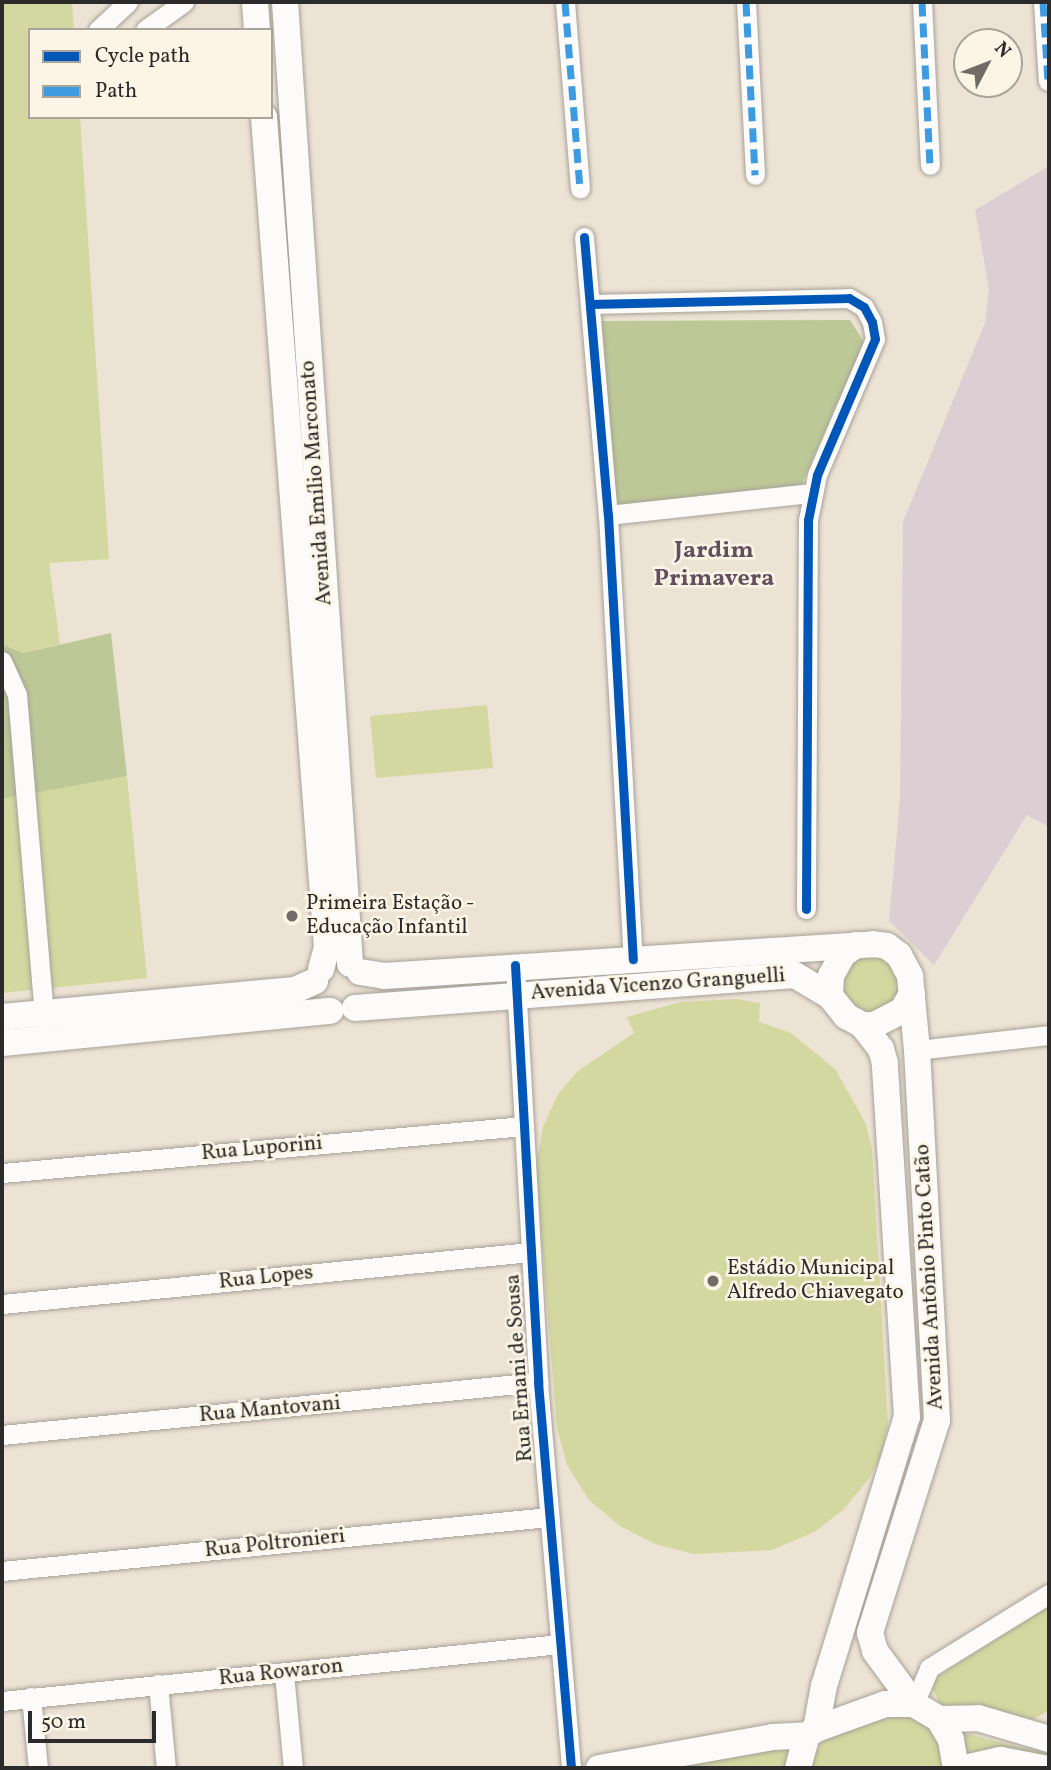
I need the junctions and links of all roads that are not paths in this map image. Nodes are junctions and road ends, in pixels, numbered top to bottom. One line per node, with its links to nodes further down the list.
1 (128, 2): 9 (street)
2 (184, 2): 10 (street)
3 (255, 2): 11 (main road)
4 (285, 2): 26 (main road, Avenida Emílio Marconato)
5 (565, 2): 16 (street)
6 (746, 2): 15 (street)
7 (922, 2): 14 (street)
8 (1043, 2): 12 (street)
9 (100, 28)
10 (148, 28)
11 (257, 28)
12 (1048, 81)
13 (264, 119): 27 (main road, Avenida Emílio Marconato)
14 (930, 165)
15 (755, 175)
16 (580, 188)
17 (584, 237): 18 (street)
18 (590, 304): 19 (street); 20 (street)
19 (812, 493): 20 (street); 22 (street)
20 (608, 515): 24 (street)
21 (2, 661): 32 (street)
22 (806, 909)
23 (856, 945): 24 (main road, Avenida Vicenzo Granguelli); 28 (main road); 30 (main road)
24 (633, 960): 25 (main road, Avenida Vicenzo Granguelli)
25 (515, 965): 26 (main road, Avenida Vicenzo Granguelli); 29 (street, Rua Ernani de Sousa)
26 (355, 968): 27 (main road, Avenida Vicenzo Granguelli); 31 (main road)
27 (318, 975): 31 (main road); 32 (main road, Avenida Vicenzo Granguelli)
28 (912, 994): 34 (main road); 37 (main road, Avenida Antônio Pinto Catão)
29 (516, 996): 30 (main road, Avenida Vicenzo Granguelli); 31 (main road, Avenida Vicenzo Granguelli); 38 (street, Rua Ernani de Sousa)
30 (830, 996): 34 (main road)
31 (343, 1010): 36 (main road, Avenida Vicenzo Granguelli)
32 (44, 1013): 33 (main road, Avenida Vicenzo Granguelli)
33 (2, 1017)
34 (862, 1025): 54 (main road, Avenida Antônio Pinto Catão)
35 (1049, 1035): 37 (street)
36 (2, 1043)
37 (917, 1050): 52 (main road, Avenida Antônio Pinto Catão)
38 (523, 1126): 39 (street, Rua Luporini); 40 (street, Rua Ernani de Sousa)
39 (2, 1174)
40 (530, 1252): 41 (street, Rua Lopes); 42 (street, Rua Ernani de Sousa)
41 (2, 1304)
42 (538, 1382): 43 (street, Rua Mantovani); 44 (street, Rua Ernani de Sousa)
43 (2, 1435)
44 (549, 1517): 45 (street, Rua Poltronieri); 47 (street, Rua Ernani de Sousa)
45 (2, 1571)
46 (1049, 1594): 52 (street)
47 (560, 1644): 48 (street, Rua Rowaron); 59 (street, Rua Ernani de Sousa)
48 (284, 1673): 49 (street, Rua Rowaron); 58 (street)
49 (158, 1684): 50 (street, Rua Rowaron); 57 (street)
50 (31, 1697): 51 (street, Rua Rowaron); 56 (street)
51 (2, 1700)
52 (914, 1704): 53 (main road); 54 (main road)
53 (939, 1719): 55 (main road); 62 (main road)
54 (812, 1732): 60 (main road); 61 (main road, Avenida Antônio Pinto Catão)
55 (1045, 1734)
56 (38, 1768)
57 (166, 1768)
58 (293, 1768)
59 (571, 1768)
60 (598, 1768)
61 (798, 1768)
62 (957, 1768)
63 (965, 1768): 64 (main road)
64 (1043, 1768)

